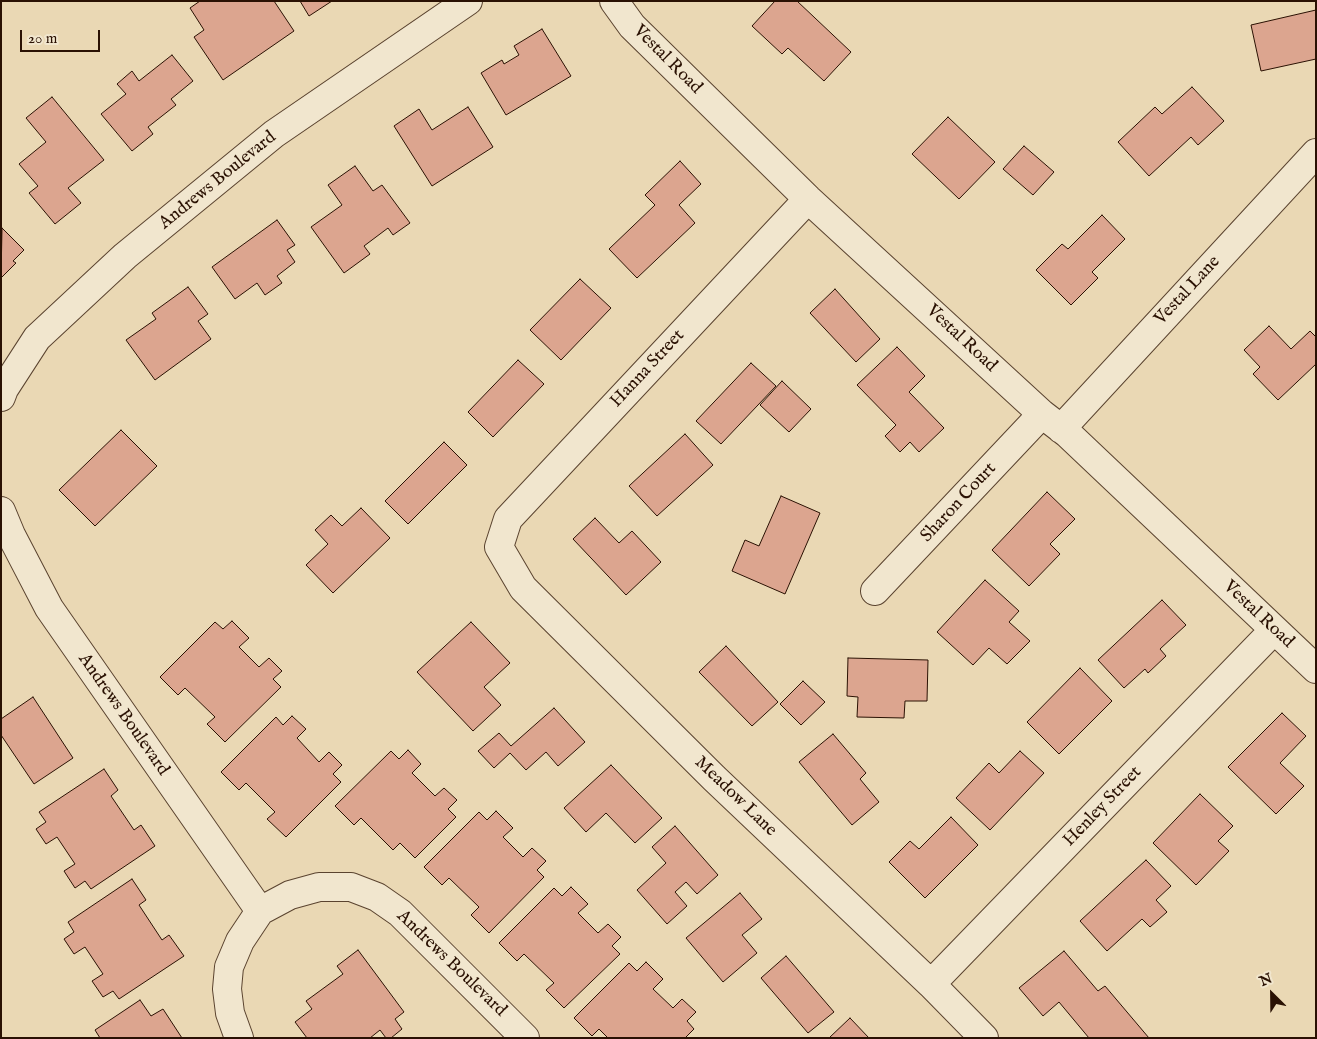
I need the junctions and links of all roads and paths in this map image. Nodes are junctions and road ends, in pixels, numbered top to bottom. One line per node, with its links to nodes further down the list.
1 (468, 1): 5 (street, Andrews Boulevard)
2 (614, 1): 4 (street, Vestal Road)
3 (1316, 153): 6 (street, Vestal Lane)
4 (808, 199): 6 (street, Vestal Road); 8 (street, Hanna Street)
5 (1, 397)
6 (1051, 422): 9 (street, Sharon Court); 10 (street, Vestal Road)
7 (1, 511): 12 (street, Andrews Boulevard)
8 (499, 546): 13 (street, Meadow Lane)
9 (875, 591)
10 (1274, 630): 11 (street, Vestal Road); 13 (street, Henley Street)
11 (1316, 669)
12 (260, 911): 14 (street, Andrews Boulevard); 15 (street, Andrews Boulevard)
13 (931, 984): 16 (street, Meadow Lane)
14 (239, 1038)
15 (525, 1038)
16 (984, 1038)

